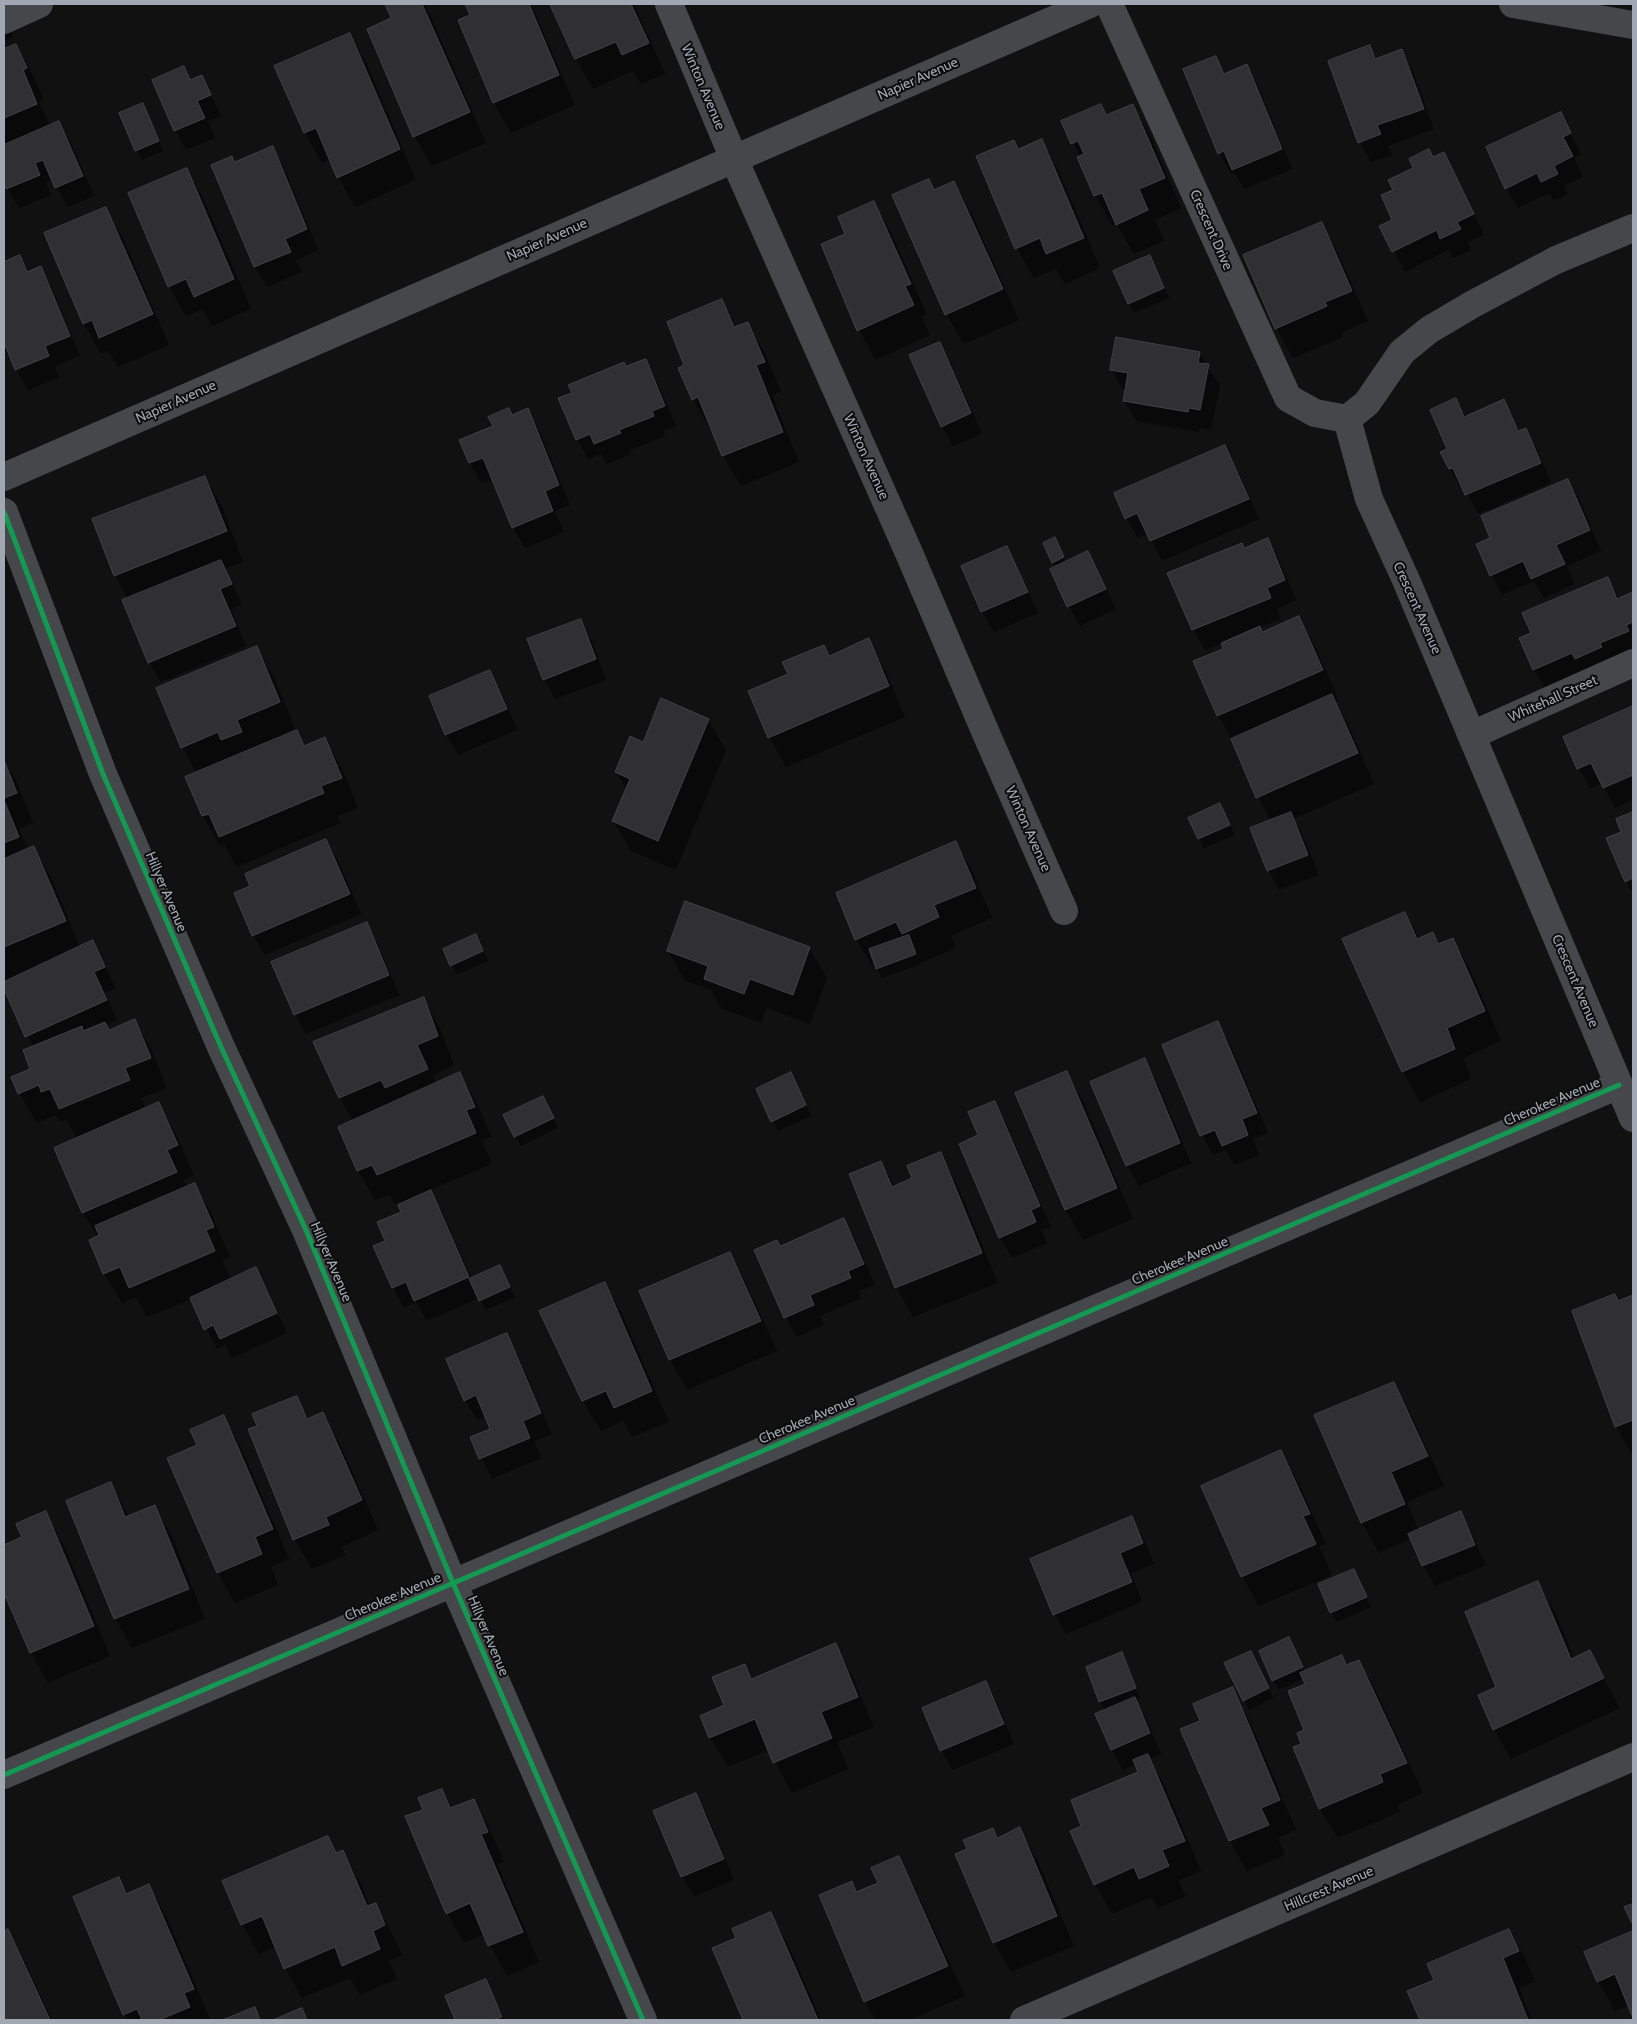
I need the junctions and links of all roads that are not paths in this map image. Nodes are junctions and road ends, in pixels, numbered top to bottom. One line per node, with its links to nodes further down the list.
1 (39, 4): 6 (street)
2 (668, 4): 8 (street, Winton Avenue)
3 (1090, 4): 8 (street, Napier Avenue)
4 (1109, 4): 10 (street, Crescent Drive)
5 (1518, 4): 7 (street)
6 (4, 20)
7 (1633, 25)
8 (734, 159): 11 (street, Napier Avenue); 15 (street, Winton Avenue)
9 (1633, 228): 10 (street)
10 (1347, 419): 14 (street, Crescent Avenue)
11 (4, 477)
12 (4, 512): 18 (street, Hillyer Avenue)
13 (1633, 663): 14 (street, Whitehall Street)
14 (1472, 735): 16 (street, Crescent Avenue)
15 (1064, 911)
16 (1619, 1085): 17 (street, Crescent Avenue); 18 (street, Cherokee Avenue)
17 (1633, 1118)
18 (454, 1583): 20 (street, Cherokee Avenue); 21 (street, Hillyer Avenue)
19 (1633, 1757): 22 (street, Hillcrest Avenue)
20 (4, 1775)
21 (643, 2020)
22 (1024, 2020)

